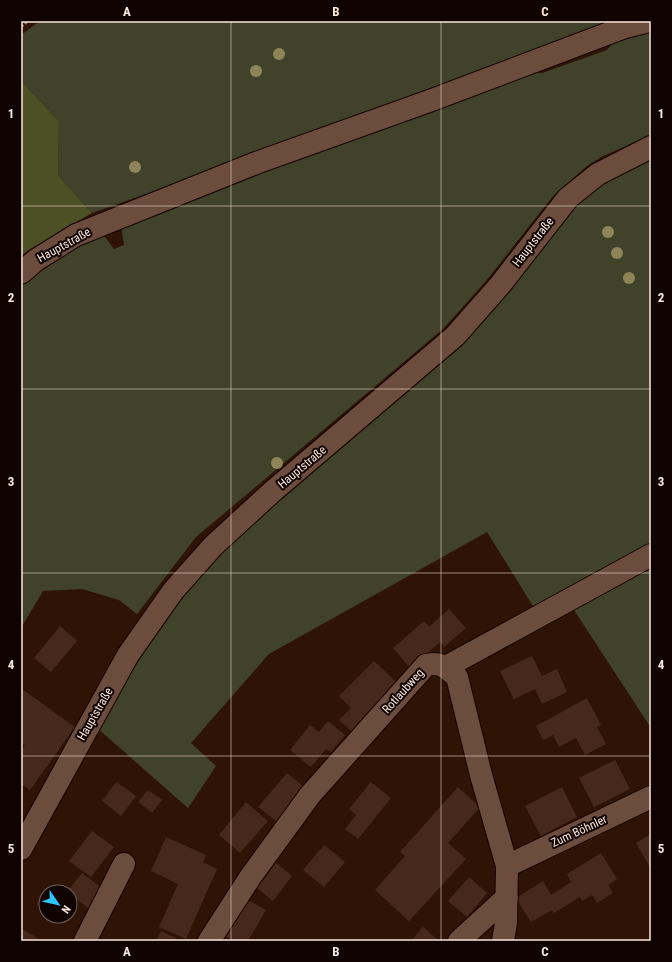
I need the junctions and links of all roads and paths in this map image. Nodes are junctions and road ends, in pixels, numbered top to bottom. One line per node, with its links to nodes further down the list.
1 (28, 21): 3 (path)
2 (649, 21): 5 (street, Hauptstraße)
3 (21, 27)
4 (651, 147): 9 (street, Hauptstraße)
5 (21, 274)
6 (651, 555): 7 (street)
7 (446, 667): 11 (street); 14 (street, Rotlaubweg)
8 (651, 797): 11 (street, Zum Böhnler)
9 (21, 849)
10 (124, 864): 13 (street)
11 (507, 866): 12 (street)
12 (507, 897): 15 (street); 16 (street)
13 (85, 941)
14 (209, 941)
15 (459, 941)
16 (504, 941)

